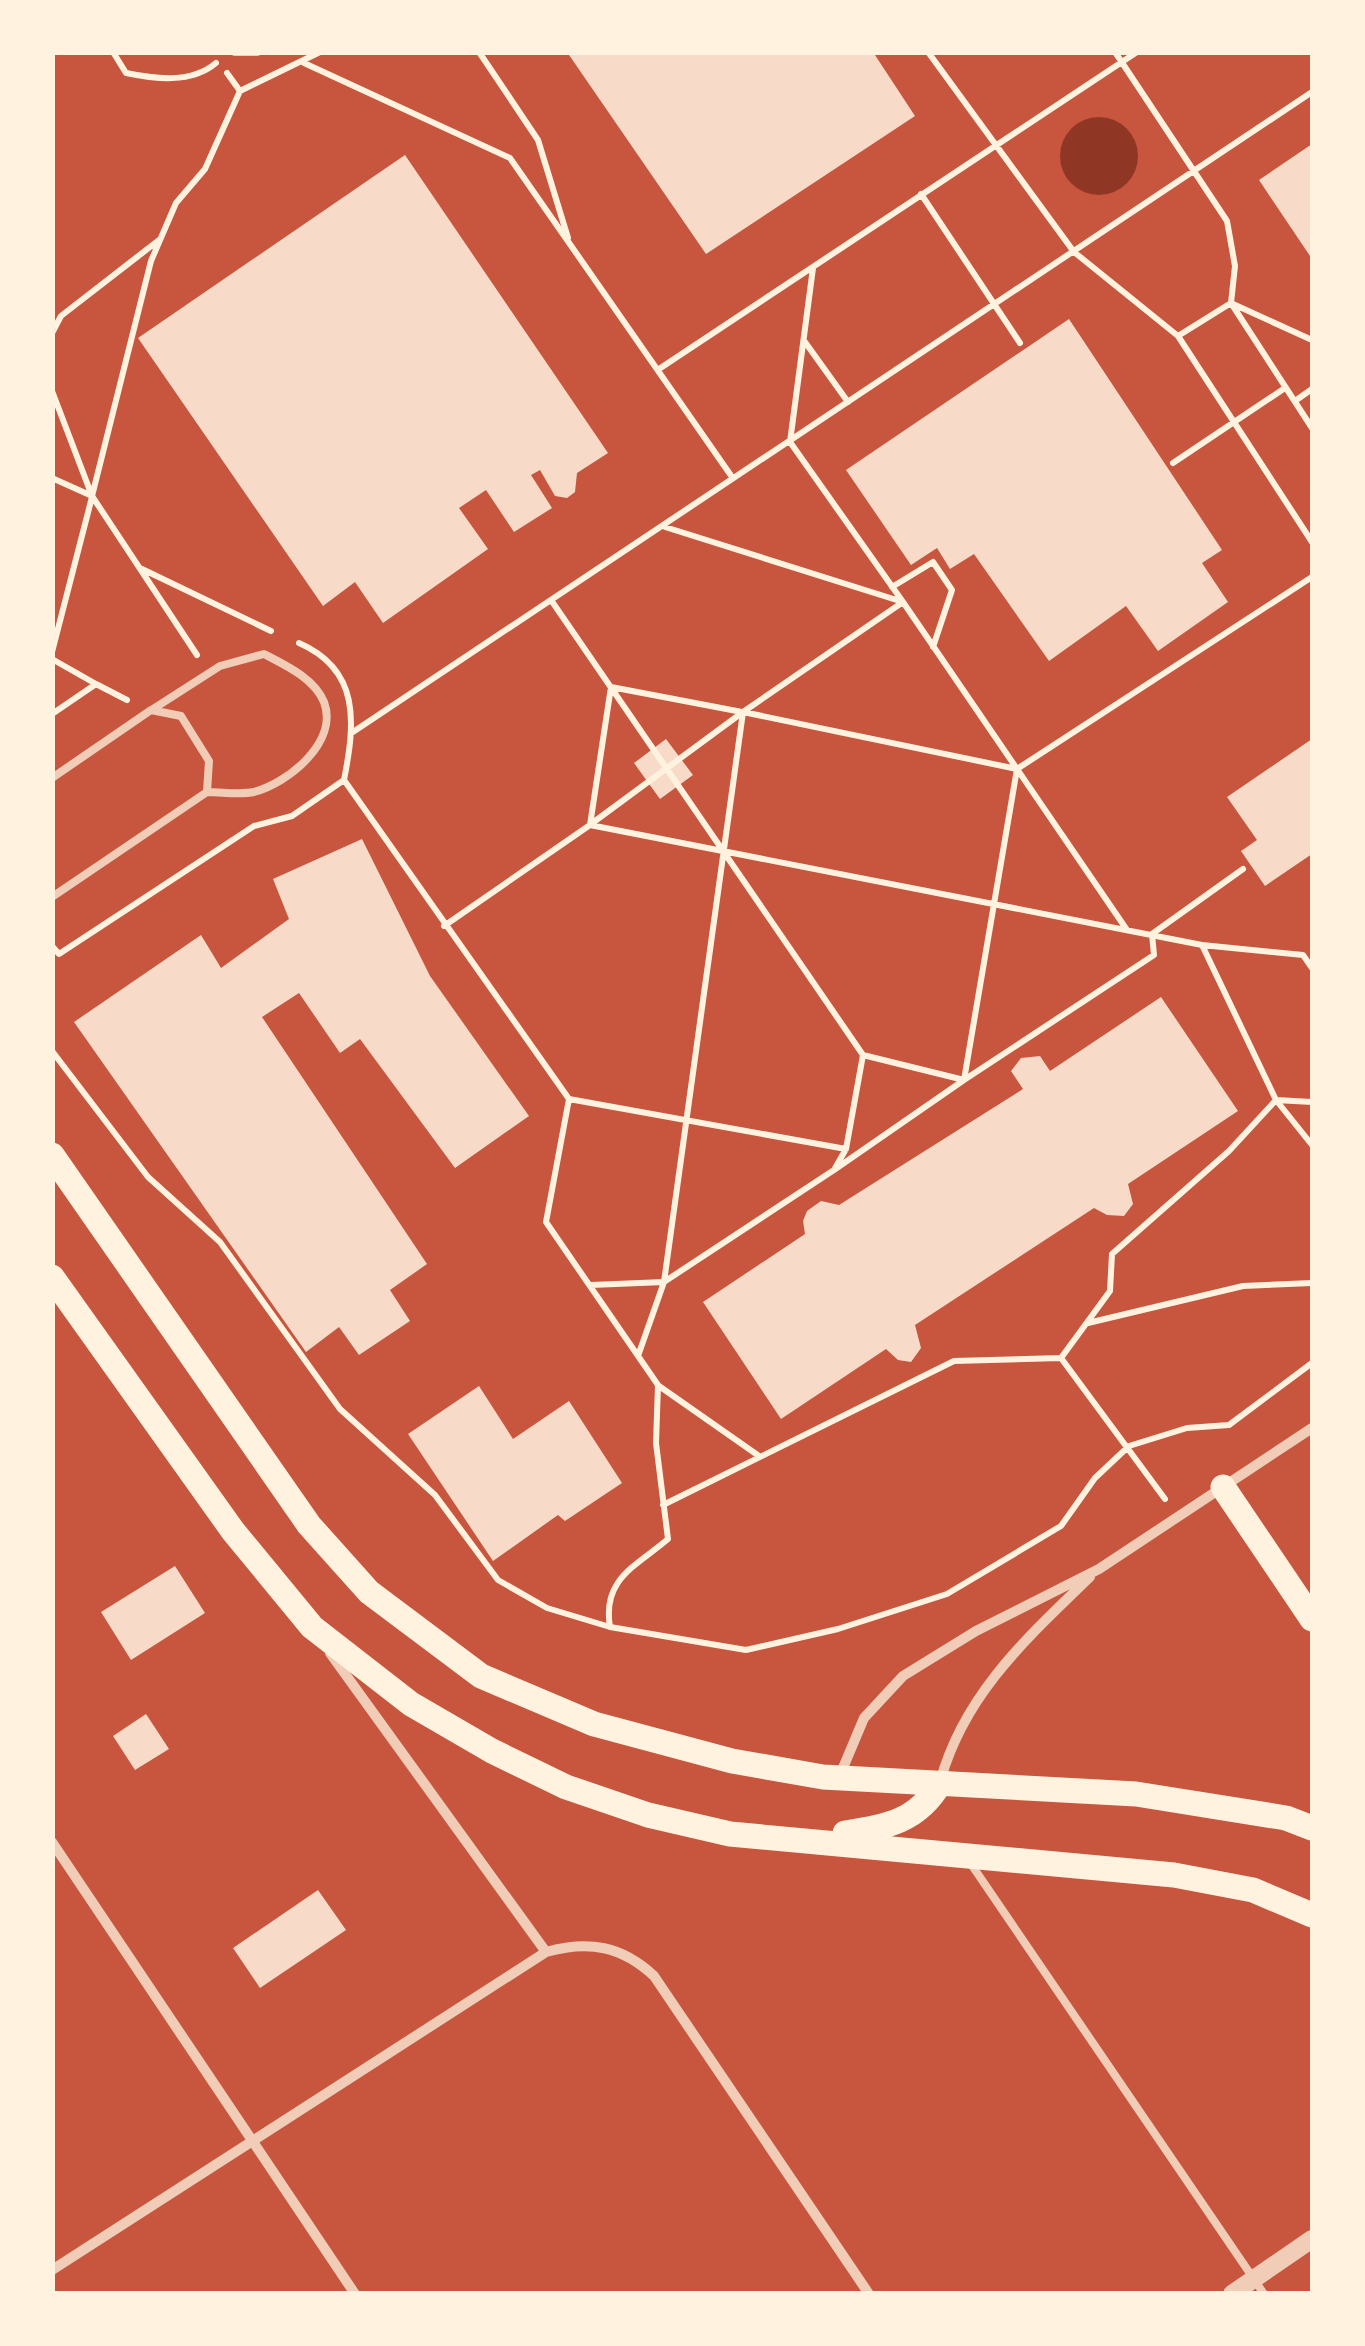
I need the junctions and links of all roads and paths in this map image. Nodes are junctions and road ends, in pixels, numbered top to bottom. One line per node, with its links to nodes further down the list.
1 (113, 52): 11 (path)
2 (235, 52): 3 (lane)
3 (257, 52)
4 (320, 52): 10 (path)
5 (479, 52): 17 (path)
6 (928, 52): 13 (path)
7 (1114, 52): 9 (path)
8 (1137, 52): 9 (path)
9 (1121, 62): 13 (path); 14 (path)
10 (304, 63): 11 (path); 17 (path)
11 (240, 91): 16 (path)
12 (1312, 92): 14 (path)
13 (996, 146): 15 (path); 18 (path)
14 (1191, 174): 18 (path); 20 (path)
15 (920, 194): 19 (path); 21 (path)
16 (160, 239): 22 (path); 39 (path)
17 (570, 244): 27 (path)
18 (1074, 252): 21 (path); 23 (path)
19 (813, 268): 25 (path); 27 (path)
20 (1232, 304): 23 (path); 24 (path); 28 (path)
21 (994, 305): 26 (path); 31 (path)
22 (52, 333)
23 (1178, 336): 33 (path)
24 (1312, 340)
25 (805, 342): 31 (path); 35 (path)
26 (1020, 343)
27 (659, 369): 37 (path)
28 (1285, 388): 32 (path); 33 (path)
29 (1312, 389): 32 (path)
30 (52, 391): 39 (path)
31 (848, 402): 35 (path)
32 (1294, 402): 34 (path)
33 (1235, 422): 36 (path); 41 (path)
34 (1312, 428)
35 (790, 442): 37 (path); 44 (path)
36 (1173, 464)
37 (732, 477): 40 (path)
38 (52, 478): 39 (path)
39 (92, 496): 42 (path); 52 (path)
40 (664, 526): 45 (path); 46 (path)
41 (1312, 542)
42 (141, 568): 49 (path); 50 (path)
43 (1312, 576): 60 (path)
44 (892, 587): 46 (path); 51 (path)
45 (552, 600): 54 (path); 62 (path)
46 (903, 602): 51 (path); 57 (path)
47 (262, 633): 48 (path)
48 (251, 634)
49 (286, 638)
50 (213, 646)
51 (934, 647): 60 (path)
52 (52, 656): 53 (path)
53 (96, 684): 55 (path); 58 (path)
54 (610, 687): 57 (path); 59 (path); 64 (path)
55 (144, 690)
56 (151, 710): 61 (lane); 63 (lane); 63 (lane)
57 (743, 712): 59 (path); 60 (path); 65 (path)
58 (52, 714)
59 (666, 769): 64 (path); 65 (path)
60 (1017, 769): 68 (path); 70 (path)
61 (52, 778)
62 (344, 780): 69 (path); 72 (path)
63 (207, 792): 67 (lane)
64 (590, 825): 65 (path); 69 (path)
65 (726, 853): 68 (path); 76 (path); 81 (path)
66 (1243, 869): 71 (path)
67 (52, 898)
68 (993, 903): 70 (path); 77 (path)
69 (444, 926): 78 (path)
70 (1128, 930): 71 (path)
71 (1152, 934): 73 (path); 77 (path)
72 (52, 946)
73 (1202, 946): 74 (path); 79 (path)
74 (1312, 968)
75 (52, 1051): 104 (path)
76 (864, 1055): 77 (path); 83 (path)
77 (964, 1080): 85 (path)
78 (570, 1099): 81 (path); 89 (path)
79 (1276, 1100): 80 (path); 82 (path); 90 (path)
80 (1312, 1102)
81 (686, 1120): 83 (path); 87 (path)
82 (1312, 1145)
83 (846, 1149): 85 (path)
84 (52, 1155): 105 (main road)
85 (834, 1170): 87 (path)
86 (52, 1277): 103 (main road)
87 (664, 1282): 89 (path); 91 (path)
88 (1312, 1283): 90 (path)
89 (589, 1285): 91 (path)
90 (1086, 1324): 92 (path)
91 (638, 1356): 94 (path)
92 (1062, 1358): 96 (path); 97 (path)
93 (1312, 1362): 96 (path)
94 (658, 1385): 97 (path); 99 (path)
95 (1312, 1428): 98 (street)
96 (1129, 1446): 100 (path); 104 (path)
97 (760, 1456): 99 (path)
98 (1222, 1487): 100 (street); 102 (main road)
99 (663, 1505): 104 (path)
100 (1177, 1517): 101 (street)
101 (1100, 1569): 105 (street); 106 (street)
102 (1312, 1619)
103 (312, 1626): 108 (main road); 112 (street)
104 (610, 1627)
105 (838, 1778): 106 (main road)
106 (940, 1782): 107 (main road); 108 (main road)
107 (1312, 1828)
108 (811, 1838): 110 (main road)
109 (54, 1849): 113 (street)
110 (967, 1858): 111 (main road); 116 (lane)
111 (1312, 1915)
112 (546, 1952): 113 (street); 118 (street)
113 (252, 2140): 115 (street); 117 (street)
114 (1312, 2239): 116 (street)
115 (52, 2270)
116 (1260, 2286): 119 (street)
117 (355, 2294)
118 (869, 2294)
119 (1232, 2294)

